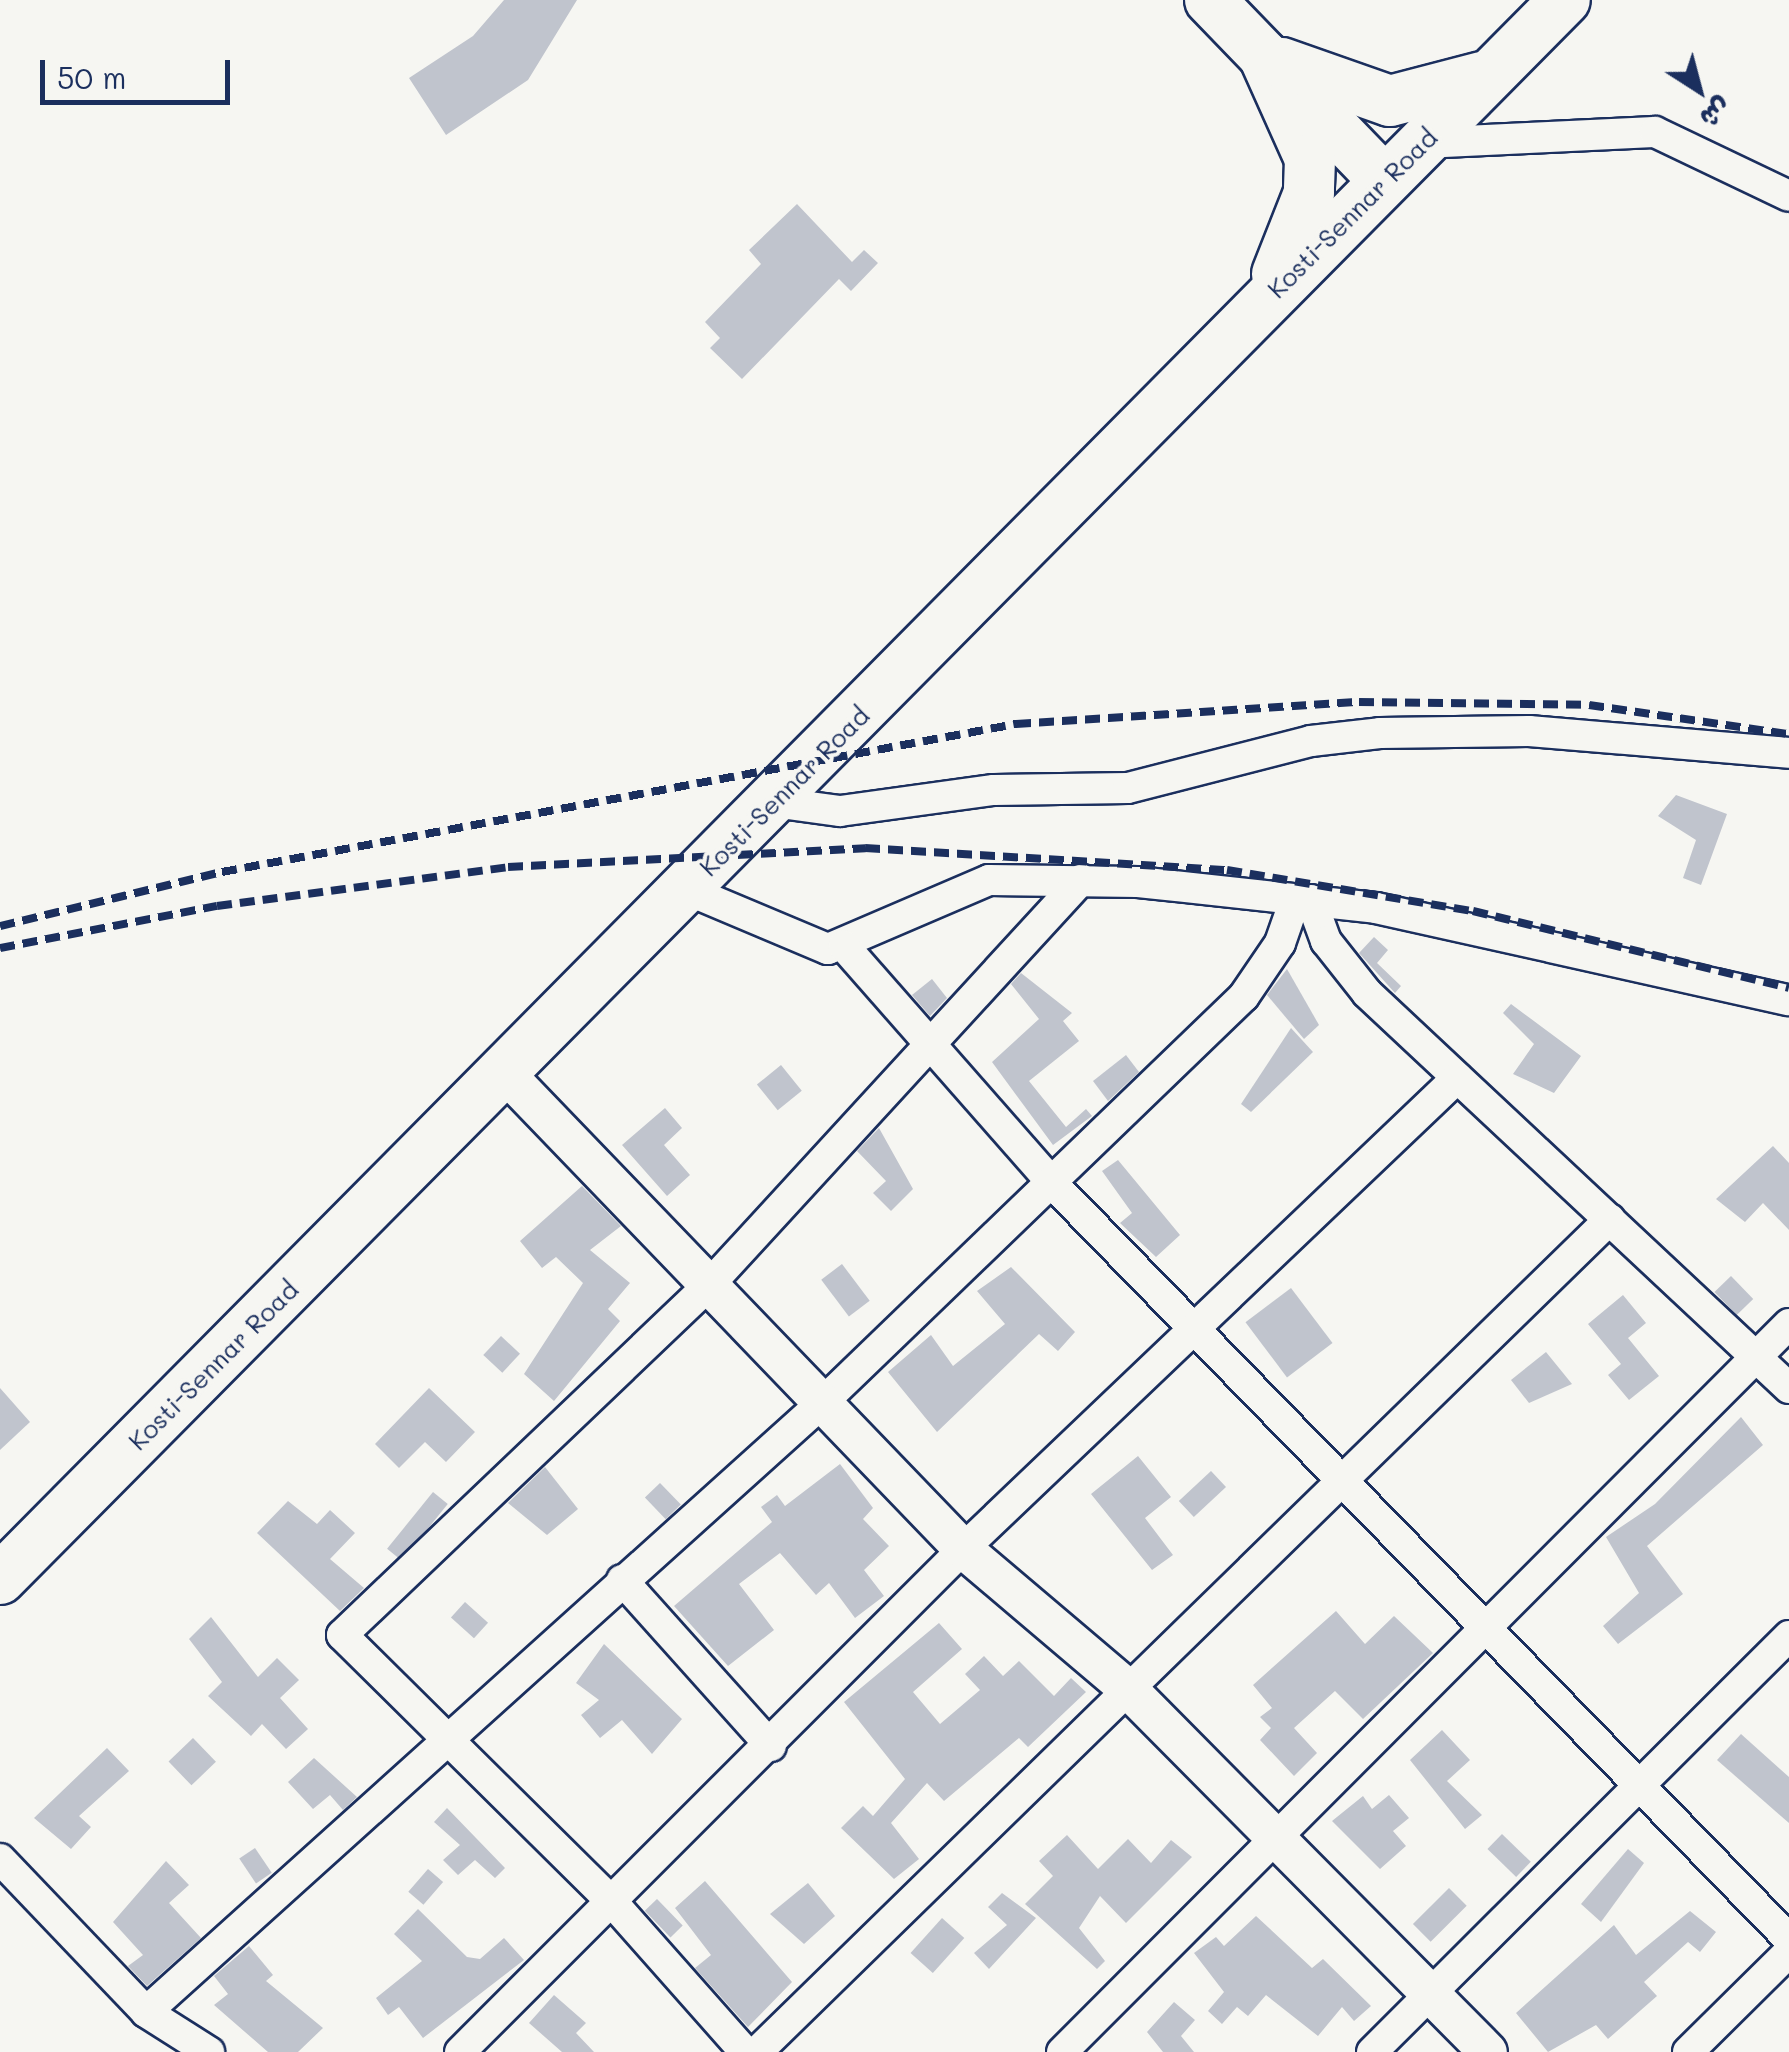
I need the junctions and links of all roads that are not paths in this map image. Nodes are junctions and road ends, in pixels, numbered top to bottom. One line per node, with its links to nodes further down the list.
1 (1210, 0): 3 (highway)
2 (1565, 0): 4 (highway, Kosti-Sennar Road)
3 (1264, 56): 4 (highway); 6 (highway); 8 (highway)
4 (1492, 74): 5 (highway, Kosti-Sennar Road)
5 (1420, 143): 6 (highway, Kosti-Sennar Road); 7 (street)
6 (1382, 178): 8 (highway, Kosti-Sennar Road)
7 (1789, 196)
8 (1266, 300): 10 (highway, Kosti-Sennar Road)
9 (1789, 753): 10 (street)
10 (773, 802): 12 (highway, Kosti-Sennar Road)
11 (1081, 880): 13 (street); 14 (street); 16 (street)
12 (685, 889): 14 (street); 17 (highway, Kosti-Sennar Road)
13 (1303, 900): 15 (street); 18 (street); 19 (street)
14 (844, 946): 16 (street)
15 (1789, 1000)
16 (932, 1043): 19 (street); 21 (street)
17 (504, 1072): 21 (street); 29 (highway, Kosti-Sennar Road)
18 (1457, 1078): 20 (street); 23 (street)
19 (1051, 1182): 23 (street); 26 (street)
20 (1610, 1219): 24 (street); 27 (street)
21 (710, 1284): 26 (street); 34 (street)
22 (1789, 1324): 24 (street)
23 (1196, 1330): 27 (street); 28 (street)
24 (1756, 1357): 25 (street); 31 (street)
25 (1789, 1388)
26 (822, 1403): 28 (street); 30 (street)
27 (1344, 1482): 31 (street); 33 (street)
28 (963, 1549): 33 (street); 35 (street)
29 (0, 1579)
30 (622, 1580): 34 (street); 35 (street)
31 (1488, 1631): 36 (street); 37 (street)
32 (1789, 1636): 36 (street)
33 (1128, 1689): 37 (street); 47 (street)
34 (449, 1735): 39 (street); 43 (street)
35 (771, 1746): 39 (street)
36 (1636, 1788): 40 (street); 42 (street)
37 (1279, 1838): 42 (street); 48 (street)
38 (0, 1859): 43 (street)
39 (613, 1903): 45 (street); 46 (street)
40 (1789, 1939)
41 (1789, 1952): 51 (street)
42 (1431, 1994): 49 (street); 50 (street)
43 (146, 2012): 44 (street)
44 (209, 2052)
45 (460, 2052)
46 (745, 2052)
47 (758, 2052)
48 (1062, 2052)
49 (1372, 2052)
50 (1488, 2052)
51 (1688, 2052)

